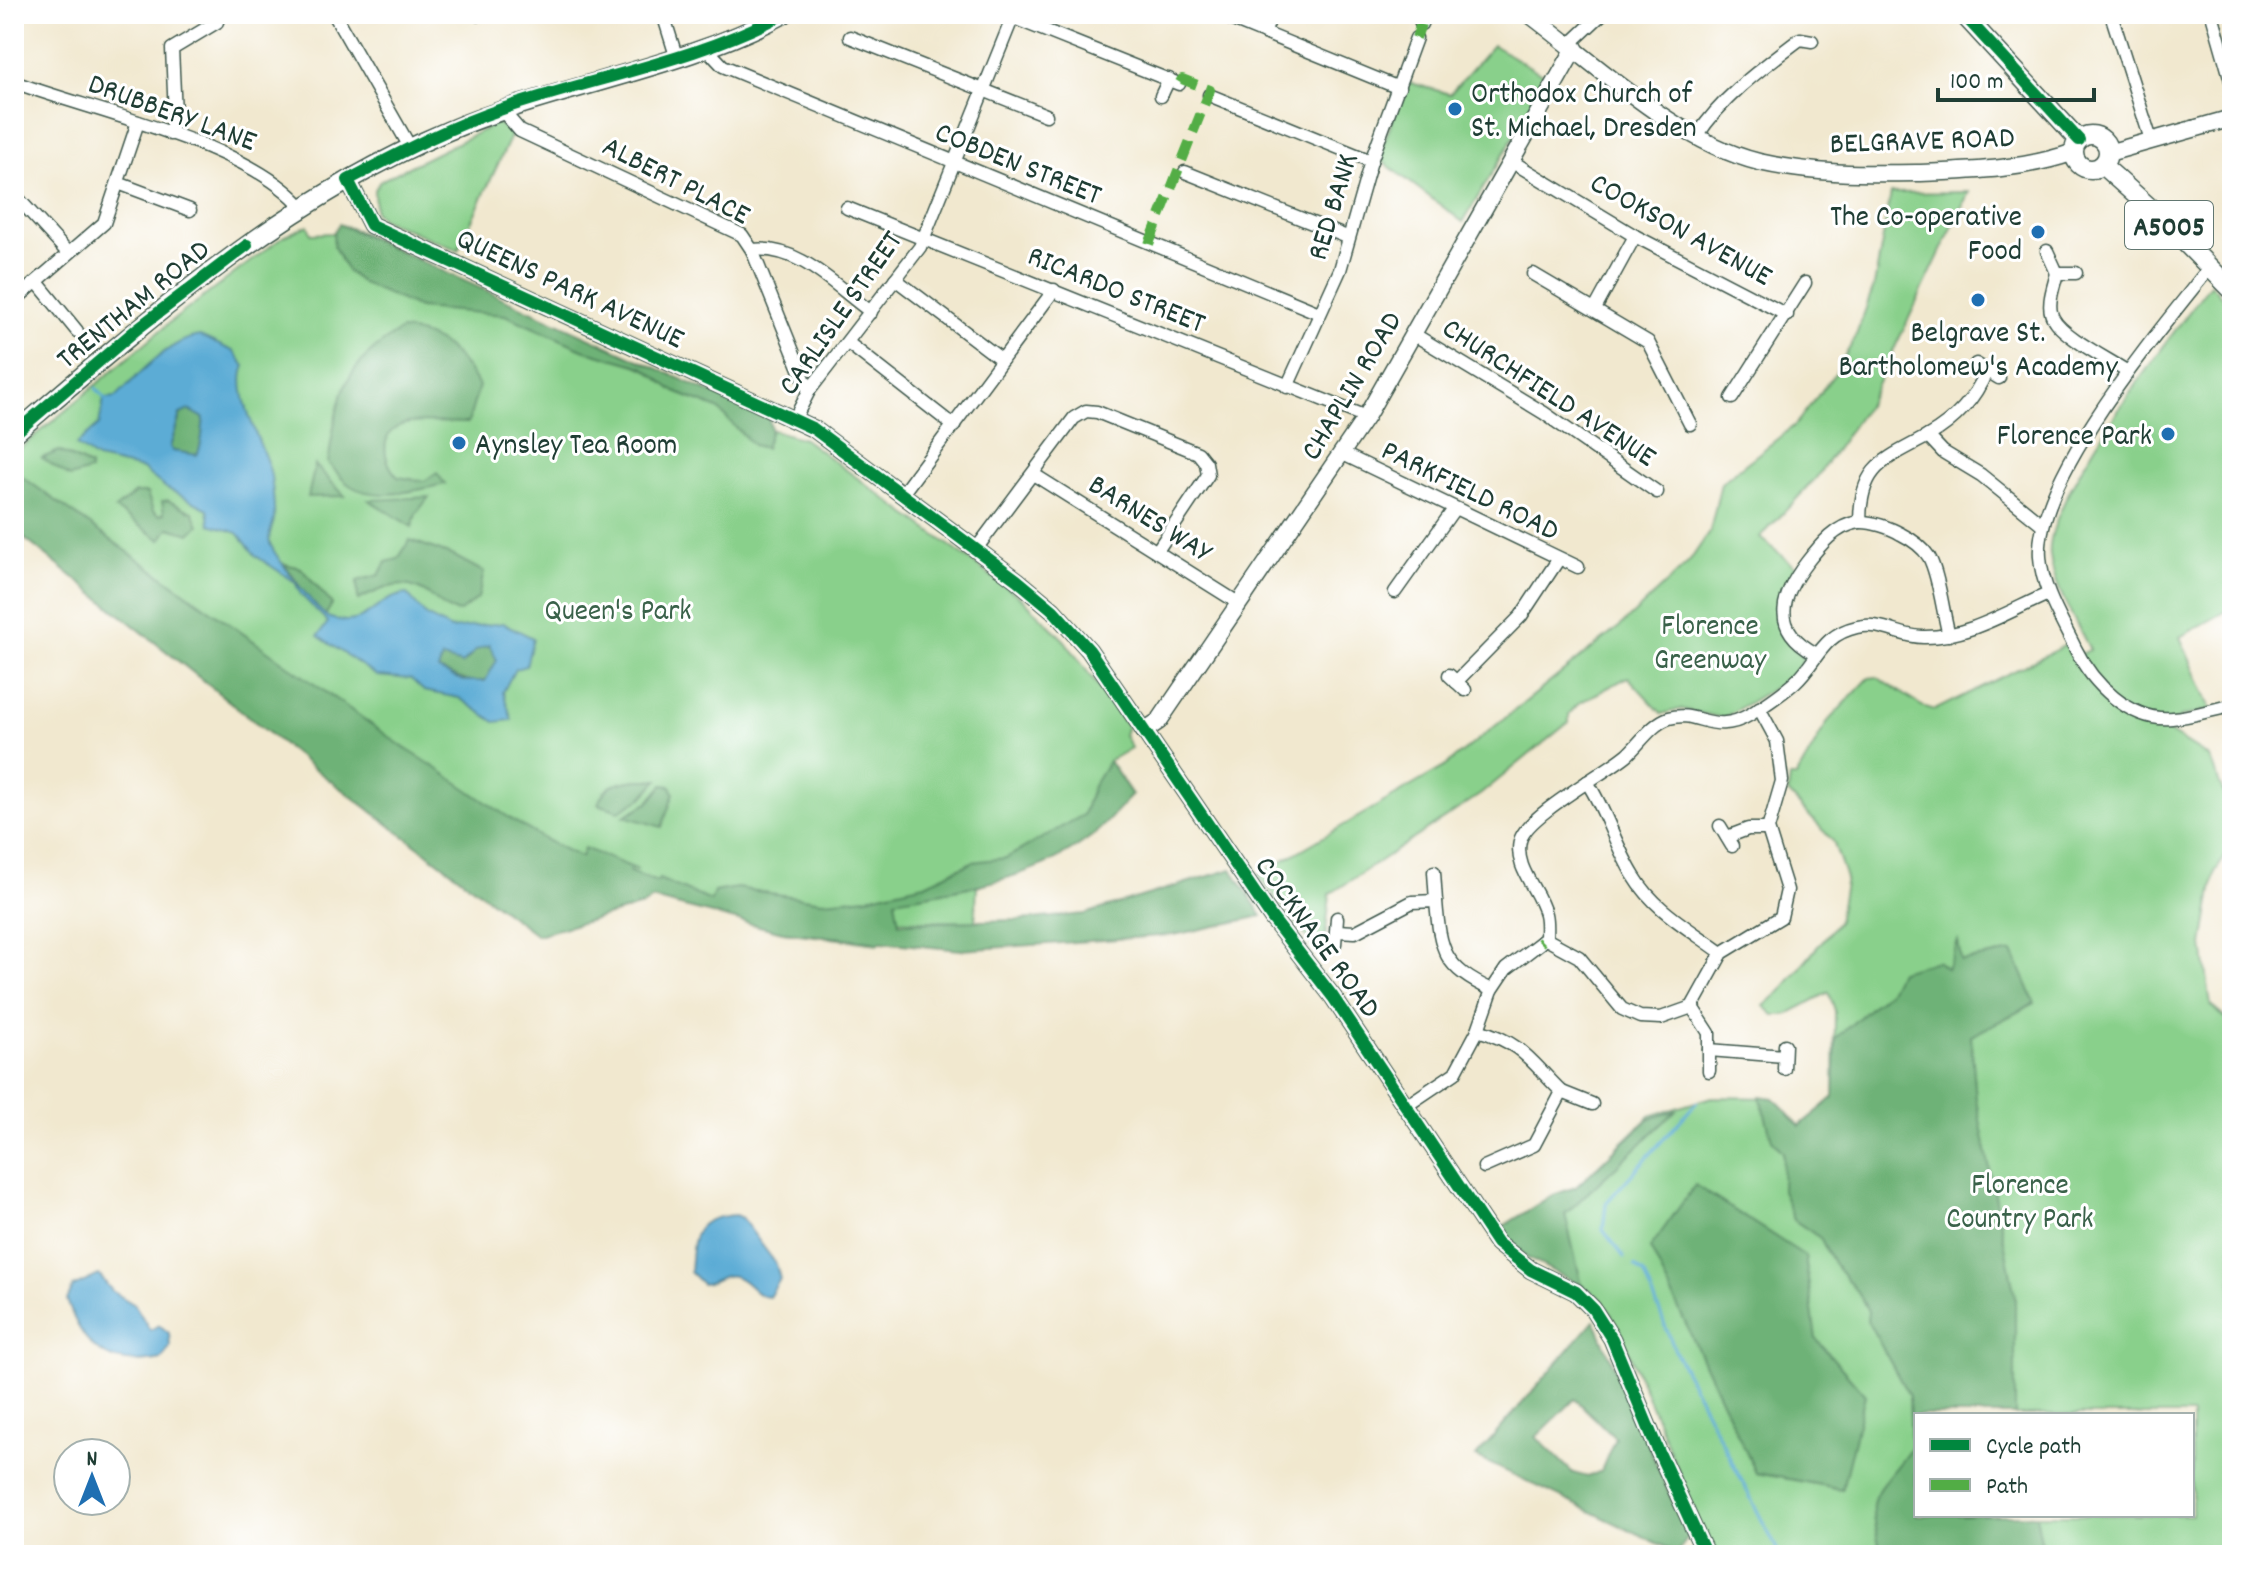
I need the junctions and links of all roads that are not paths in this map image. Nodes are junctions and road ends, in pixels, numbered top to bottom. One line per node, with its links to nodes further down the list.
1 (219, 14): 30 (street)
2 (334, 14): 34 (street)
3 (663, 14): 19 (street)
4 (784, 14): 18 (main road, TRENTHAM ROAD)
5 (1218, 14): 13 (street)
6 (1272, 14): 13 (street)
7 (1529, 14): 17 (street, BELGRAVE ROAD)
8 (1602, 14): 17 (street, CHAPLIN ROAD)
9 (1963, 14): 33 (main road, A5005)
10 (2111, 14): 32 (street)
11 (2212, 14): 21 (street)
12 (1010, 15): 23 (street, CARLISLE STREET); 25 (street)
13 (1264, 33): 22 (street)
14 (850, 37): 23 (street)
15 (1416, 38): 22 (street, RED BANK)
16 (1812, 41): 31 (street)
17 (1572, 47): 31 (street, BELGRAVE ROAD); 37 (street, CHAPLIN ROAD)
18 (706, 48): 19 (main road, TRENTHAM ROAD); 38 (street, COBDEN STREET)
19 (677, 59): 26 (main road, TRENTHAM ROAD)
20 (14, 82): 29 (street, DRUBBERY LANE)
21 (2232, 84)
22 (1399, 88): 36 (street, RED BANK)
23 (982, 90): 27 (street); 38 (street, CARLISLE STREET)
24 (1209, 95): 36 (street)
25 (1161, 96)
26 (501, 109): 34 (main road, TRENTHAM ROAD); 49 (street, ALBERT PLACE)
27 (1036, 115)
28 (2232, 118): 32 (street)
29 (138, 122): 30 (street, DRUBBERY LANE); 40 (street)
30 (170, 134): 43 (street, DRUBBERY LANE)
31 (1697, 136): 33 (street, BELGRAVE ROAD)
32 (2151, 140): 35 (street)
33 (2076, 146): 35 (main road, A5005); 35 (main road, A5005)
34 (410, 147): 39 (main road, TRENTHAM ROAD)
35 (2105, 159): 52 (main road, A5005)
36 (1371, 161): 47 (street, RED BANK)
37 (1511, 161): 46 (street, COOKSON AVENUE); 67 (street, CHAPLIN ROAD)
38 (954, 163): 48 (street, CARLISLE STREET); 64 (street, COBDEN STREET)
39 (348, 180): 43 (main road, TRENTHAM ROAD); 76 (street, QUEENS PARK AVENUE)
40 (118, 183): 45 (street); 51 (street)
41 (1189, 189): 47 (street)
42 (14, 194): 51 (street)
43 (302, 207): 79 (main road, TRENTHAM ROAD)
44 (847, 208): 48 (street, RICARDO STREET)
45 (190, 210)
46 (1635, 236): 62 (street); 65 (street, COOKSON AVENUE)
47 (1347, 237): 64 (street, RED BANK)
48 (924, 238): 56 (street, CARLISLE STREET); 58 (street, RICARDO STREET)
49 (752, 250): 63 (street, ALBERT PLACE); 73 (street)
50 (2047, 251): 53 (street)
51 (68, 253): 57 (street)
52 (2210, 267): 60 (main road, A5005); 71 (street)
53 (2057, 273): 54 (street); 71 (street)
54 (2076, 273)
55 (1533, 274): 62 (street)
56 (895, 279): 63 (street, CARLISLE STREET); 69 (street)
57 (37, 282): 61 (street); 66 (street)
58 (1054, 290): 69 (street); 72 (street, RICARDO STREET)
59 (1806, 290): 65 (street, COOKSON AVENUE)
60 (2232, 290)
61 (14, 301)
62 (1595, 309): 77 (street)
63 (871, 312): 68 (street, CARLISLE STREET)
64 (1319, 313): 72 (street, RED BANK)
65 (1787, 315): 74 (street, COOKSON AVENUE)
66 (77, 331)
67 (1415, 335): 75 (street, CHAPLIN ROAD); 83 (street, CHURCHFIELD AVENUE)
68 (848, 343): 73 (street, CARLISLE STREET); 78 (street)
69 (1002, 360): 78 (street)
70 (1987, 371): 80 (street)
71 (2126, 371): 87 (street)
72 (1287, 387): 75 (street, RICARDO STREET)
73 (809, 391): 76 (street, CARLISLE STREET)
74 (1732, 398)
75 (1366, 417): 81 (street, CHAPLIN ROAD)
76 (795, 418): 84 (street, COCKNAGE ROAD)
77 (1690, 424)
78 (954, 426): 84 (street)
79 (14, 434)
80 (1928, 436): 86 (street); 87 (street)
81 (1343, 454): 85 (street, PARKFIELD ROAD); 94 (street, CHAPLIN ROAD)
82 (1033, 474): 88 (street); 89 (street, BARNES WAY); 89 (street)
83 (1657, 492)
84 (902, 494): 88 (street, COCKNAGE ROAD)
85 (1454, 509): 90 (street, PARKFIELD ROAD); 92 (street)
86 (1860, 522): 95 (street); 96 (street)
87 (2043, 525): 93 (street)
88 (976, 549): 100 (street, COCKNAGE ROAD)
89 (1157, 551): 94 (street, BARNES WAY)
90 (1558, 560): 91 (street, PARKFIELD ROAD); 97 (street)
91 (1578, 567)
92 (1395, 592)
93 (2048, 594): 95 (street); 98 (street)
94 (1240, 604): 100 (street, CHAPLIN ROAD)
95 (1949, 635): 96 (street)
96 (1815, 653): 99 (street)
97 (1457, 683)
98 (2232, 706)
99 (1759, 708): 101 (street); 102 (street)
100 (1144, 731): 117 (street, COCKNAGE ROAD)
101 (1587, 782): 107 (street); 108 (street)
102 (1768, 829): 103 (street); 108 (street)
103 (1726, 836)
104 (1434, 872): 105 (street)
105 (1436, 901): 106 (street); 109 (street)
106 (1336, 931)
107 (1543, 941): 109 (street); 110 (street)
108 (1722, 953): 110 (street)
109 (1492, 990): 111 (street)
110 (1692, 1007): 112 (street)
111 (1478, 1030): 115 (street); 117 (street)
112 (1709, 1050): 113 (street); 114 (street)
113 (1784, 1057)
114 (1709, 1071)
115 (1562, 1092): 116 (street); 118 (street)
116 (1592, 1104)
117 (1406, 1106): 119 (street, COCKNAGE ROAD)
118 (1489, 1161)
119 (1706, 1555)

